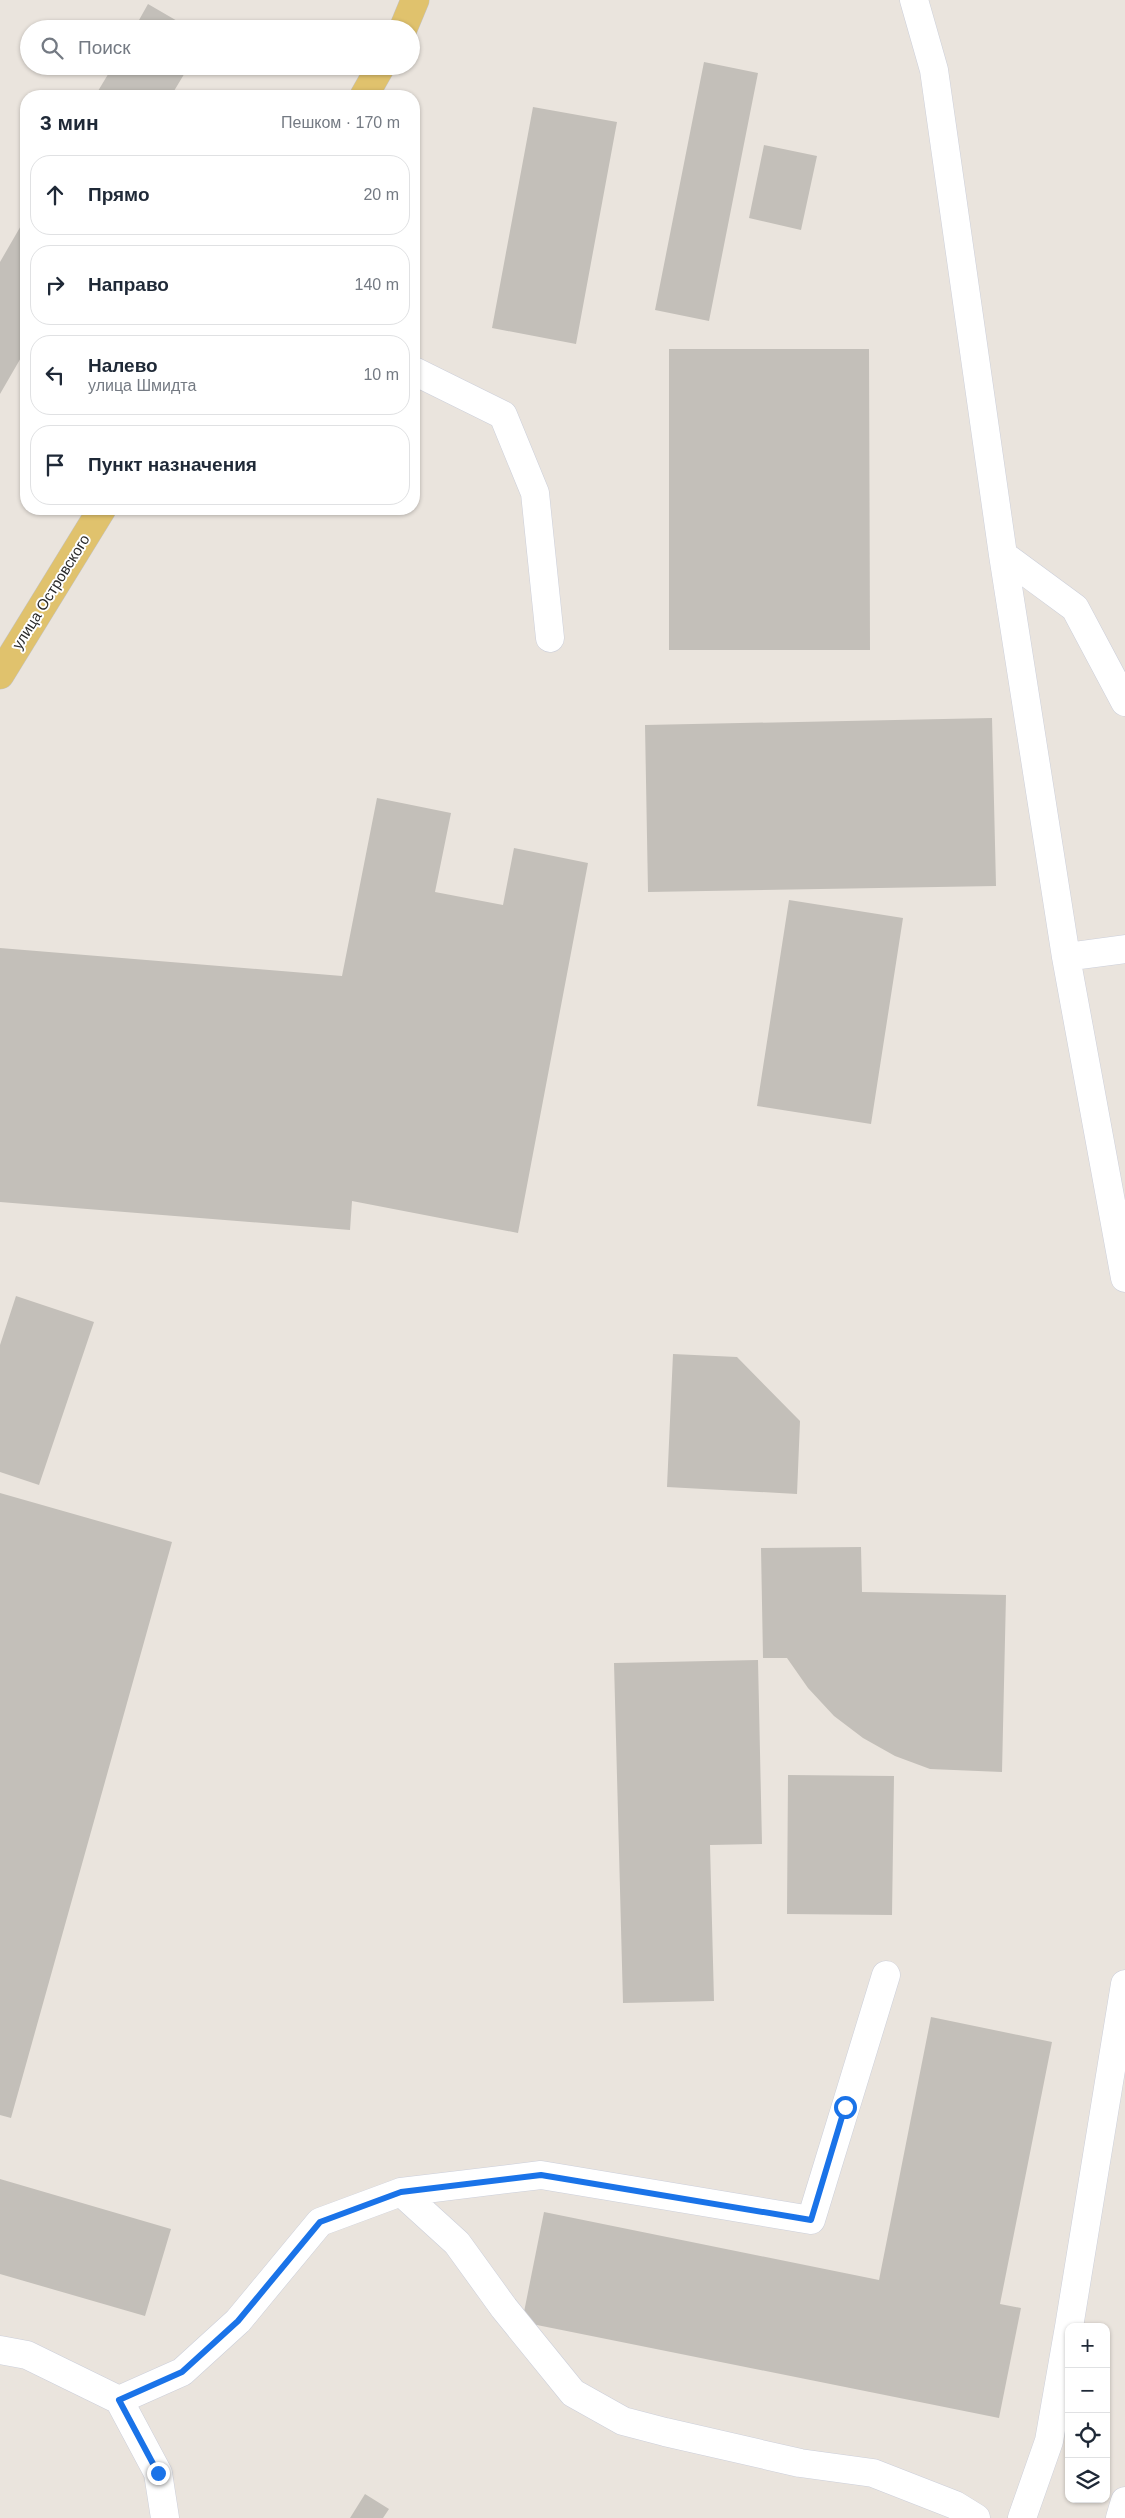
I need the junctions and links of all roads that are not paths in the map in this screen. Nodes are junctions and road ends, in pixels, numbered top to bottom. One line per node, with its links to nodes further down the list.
1 (415, 0): 3 (main road)
2 (914, 0): 8 (street)
3 (407, 20)
4 (376, 75): 5 (main road)
5 (367, 90)
6 (420, 374): 9 (street)
7 (98, 515): 10 (main road, улица Островского)
8 (1003, 555): 11 (street); 13 (street)
9 (550, 638)
10 (0, 675)
11 (1125, 702)
12 (1125, 948): 13 (street)
13 (1066, 957): 14 (street)
14 (1125, 1278)
15 (886, 1975): 17 (street)
16 (1125, 1984): 18 (street)
17 (401, 2192): 21 (street); 24 (street)
18 (1070, 2323)
19 (0, 2350): 21 (street)
20 (1065, 2351): 25 (street)
21 (119, 2400): 23 (street)
22 (1125, 2501): 26 (street)
23 (165, 2518)
24 (976, 2518)
25 (1022, 2518)
26 (1120, 2518)

